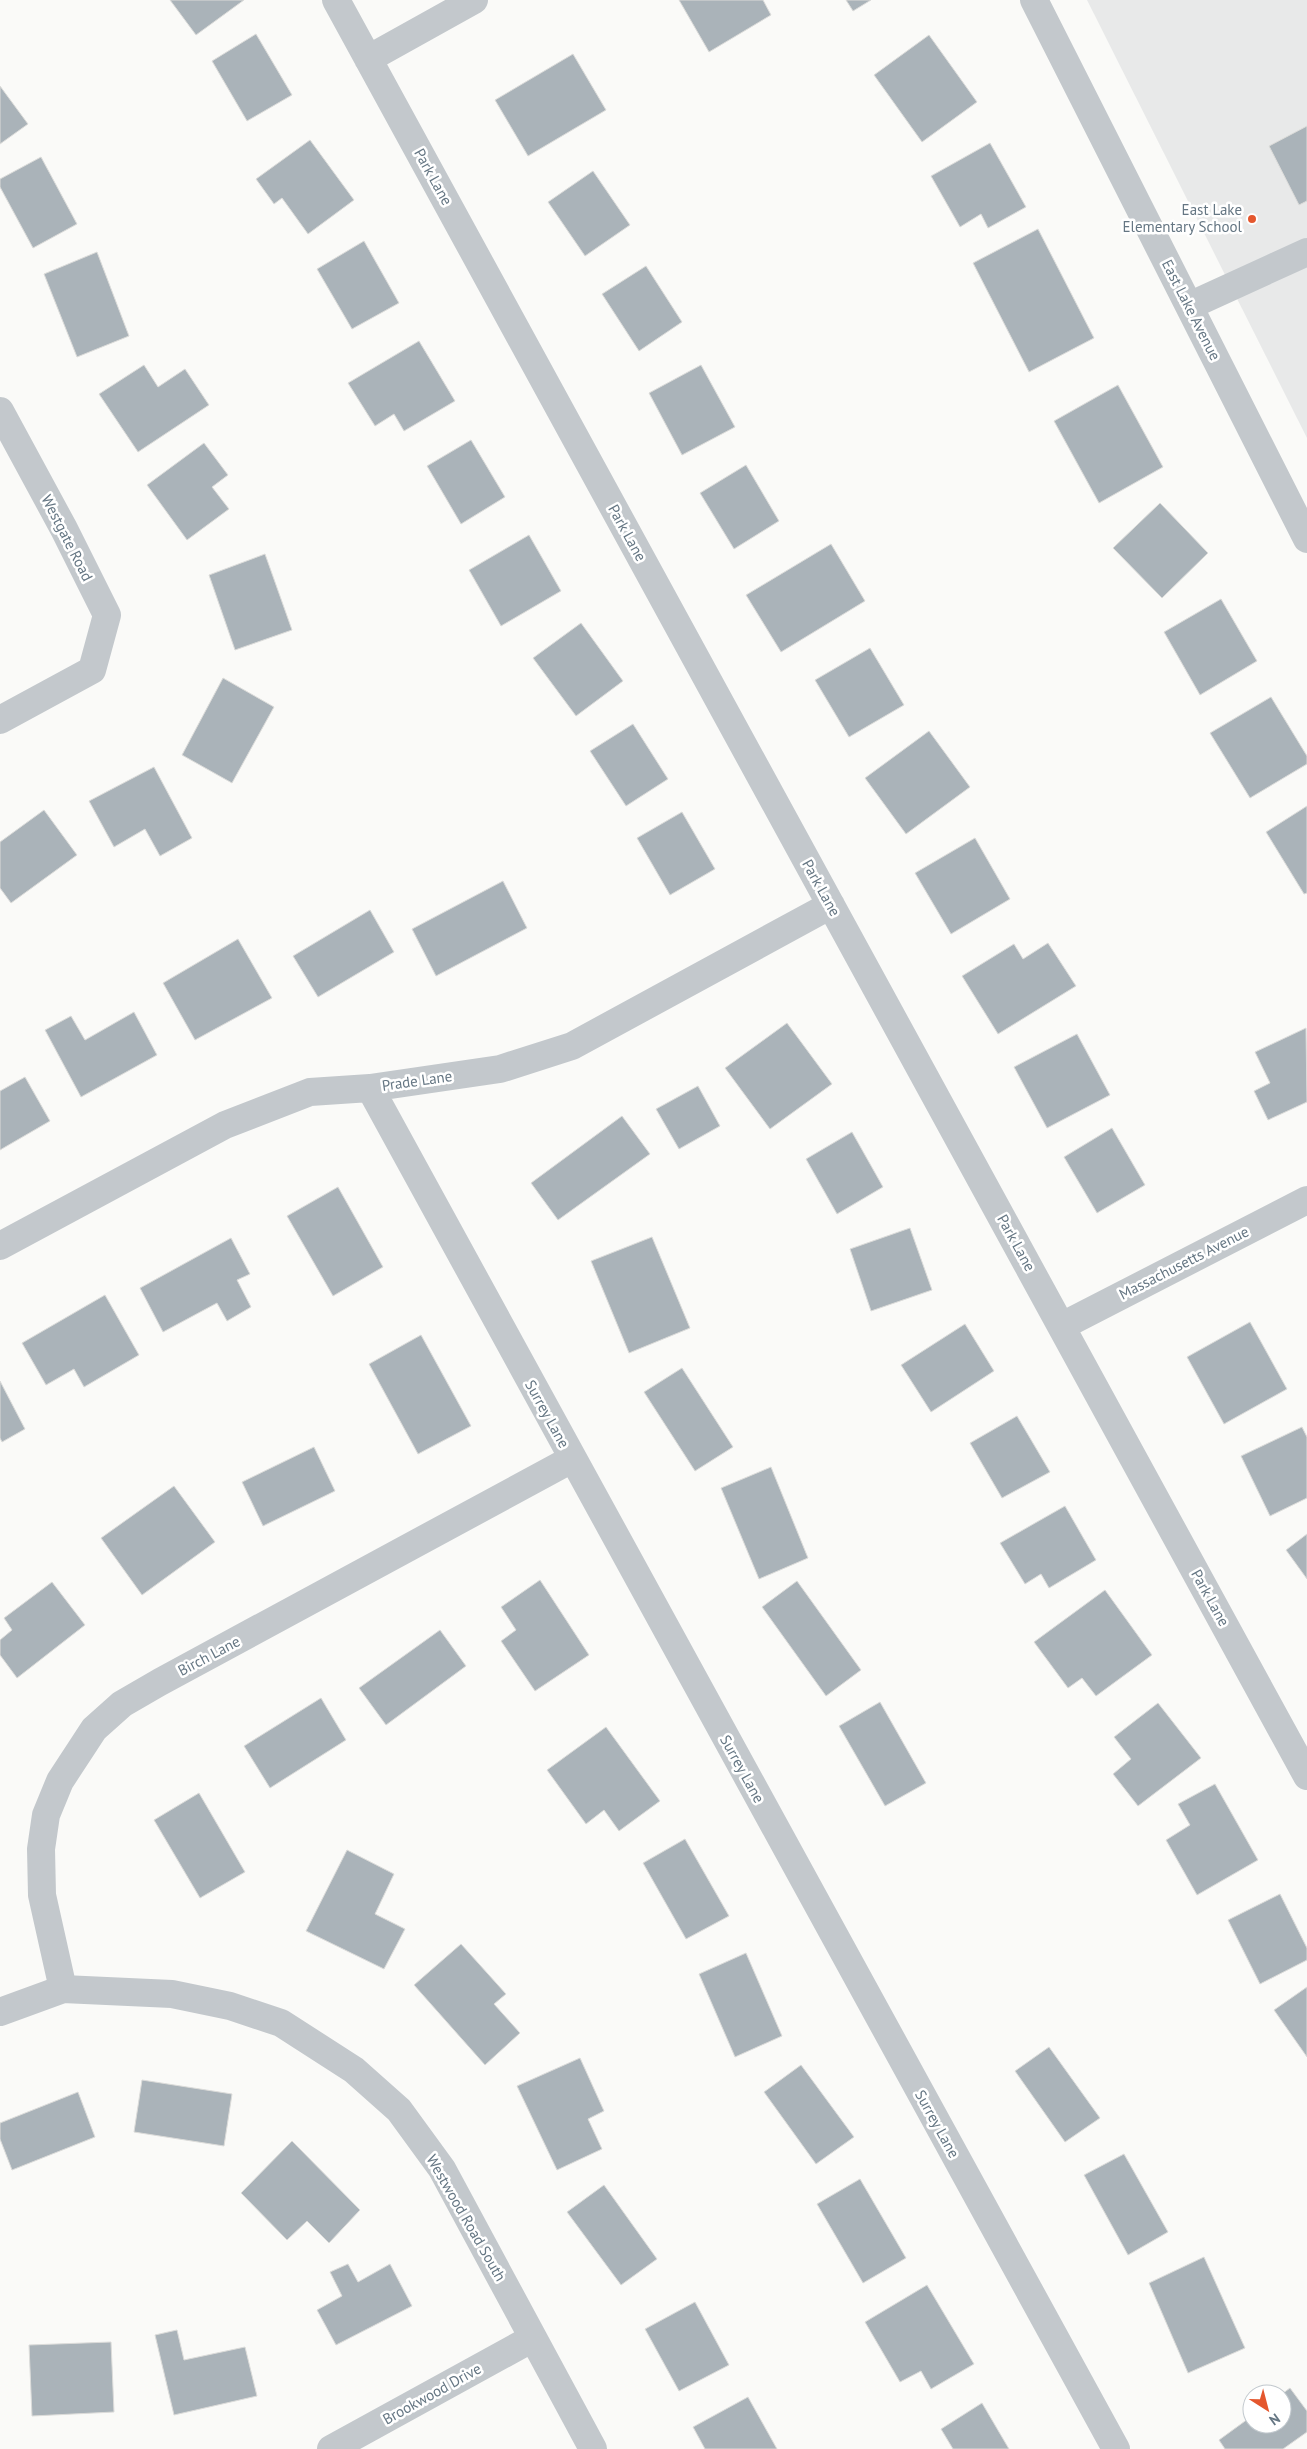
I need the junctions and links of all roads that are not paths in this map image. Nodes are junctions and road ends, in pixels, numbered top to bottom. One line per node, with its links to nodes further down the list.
1 (336, 0): 4 (street, Park Lane)
2 (474, 0): 4 (street)
3 (1034, 0): 6 (street, East Lake Avenue)
4 (368, 59): 10 (street, Park Lane)
5 (1307, 252): 6 (street)
6 (1189, 306): 8 (street, East Lake Avenue)
7 (0, 411): 9 (street, Westgate Road)
8 (1304, 527)
9 (0, 720)
10 (831, 905): 11 (street, Prade Lane); 14 (street, Park Lane)
11 (370, 1088): 13 (street, Prade Lane); 15 (street, Surrey Lane)
12 (1307, 1200): 14 (street, Massachusetts Avenue)
13 (0, 1246)
14 (1062, 1326): 16 (street, Park Lane)
15 (572, 1459): 17 (street, Birch Lane); 22 (street, Surrey Lane)
16 (1307, 1776)
17 (63, 1989): 18 (street, Westwood Road South); 19 (street, Westwood Road South)
18 (0, 2012)
19 (533, 2338): 20 (street, Brookwood Drive); 21 (street, Westwood Road South)
20 (331, 2449)
21 (593, 2449)
22 (1116, 2449)

